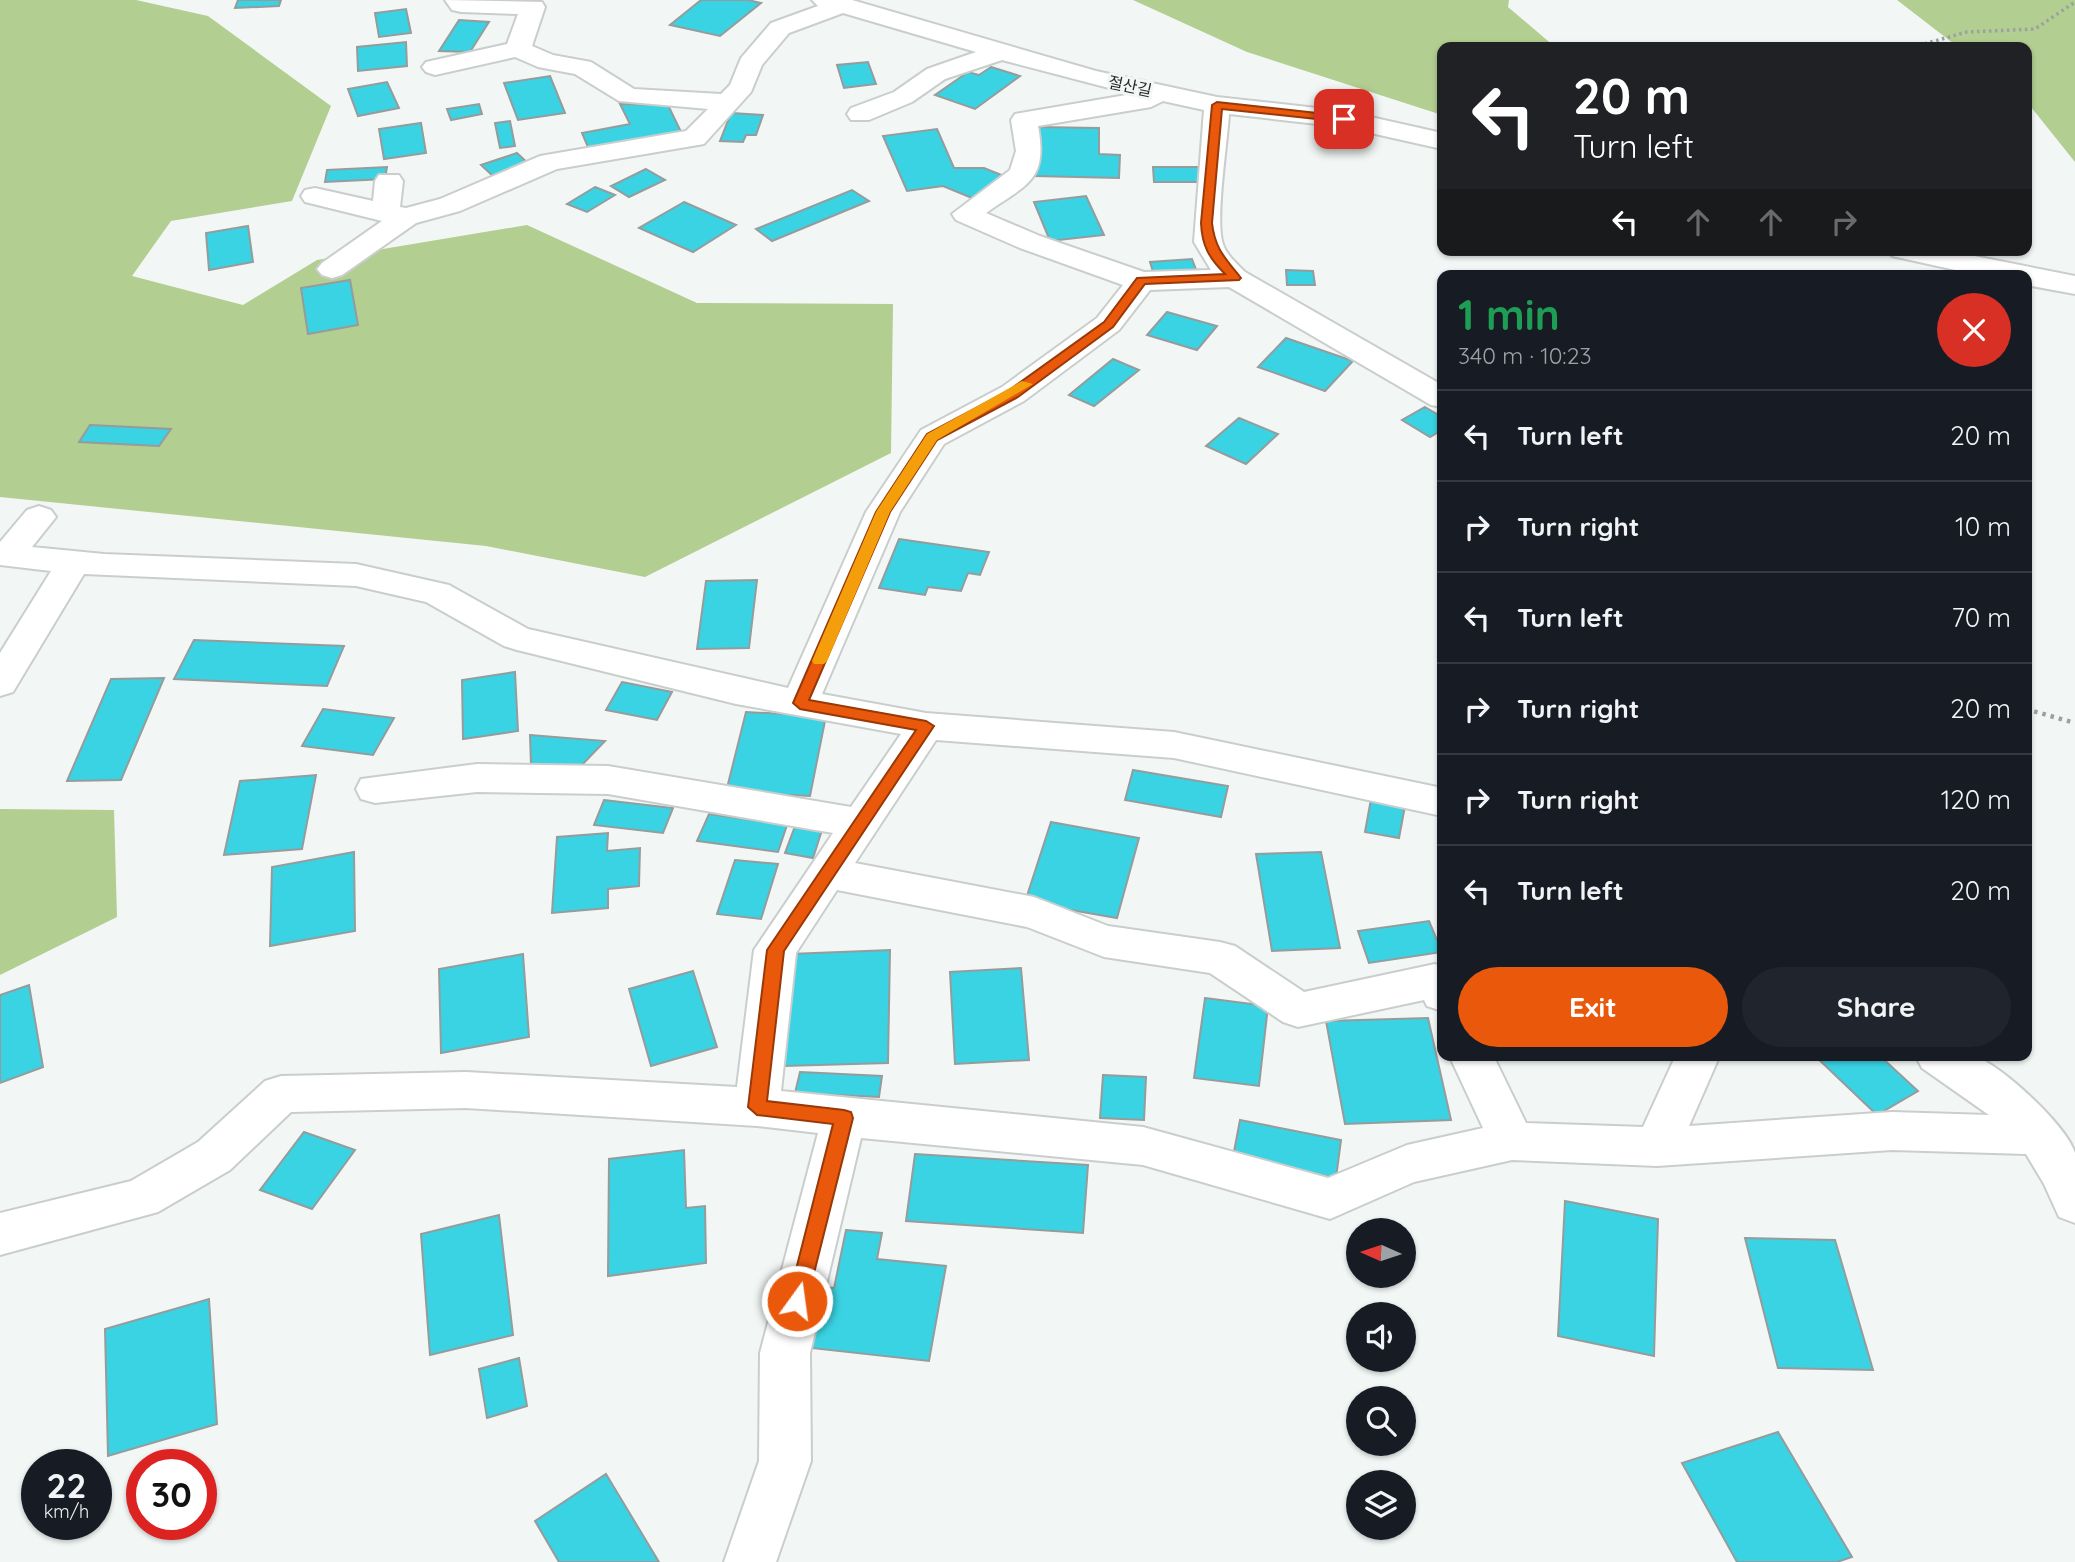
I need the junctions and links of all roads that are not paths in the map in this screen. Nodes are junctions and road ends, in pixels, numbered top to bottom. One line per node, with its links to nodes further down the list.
1 (457, 0): 3 (street)
2 (834, 3): 4 (street, 절산길); 7 (street)
3 (518, 49): 5 (street); 7 (street)
4 (1001, 52): 6 (street, 절산길); 9 (street)
5 (435, 67)
6 (1173, 96): 8 (street, 절산길); 19 (street)
7 (728, 102): 13 (street)
8 (1217, 105): 10 (street, 절산길); 18 (street)
9 (860, 114)
10 (1437, 140)
11 (389, 181): 13 (street)
12 (315, 196): 13 (street)
13 (396, 215): 15 (street)
14 (1930, 256): 16 (street)
15 (332, 269)
16 (1996, 270)
17 (2032, 277): 20 (street)
18 (1235, 278): 19 (street); 21 (street)
19 (1141, 281): 25 (street)
20 (2075, 285)
21 (1437, 395)
22 (39, 517): 23 (street)
23 (73, 562): 24 (street); 25 (street)
24 (0, 683)
25 (800, 703): 26 (street)
26 (926, 726): 28 (street); 29 (street)
27 (375, 789): 29 (street)
28 (1437, 801)
29 (860, 823): 30 (street)
30 (825, 873): 31 (street); 35 (street)
31 (1437, 982)
32 (1474, 1061): 38 (street)
33 (1695, 1061): 39 (street)
34 (1947, 1061): 37 (street)
35 (757, 1107): 36 (street); 41 (street)
36 (844, 1118): 38 (street); 42 (street)
37 (2040, 1136): 39 (street); 40 (street)
38 (1512, 1141): 39 (street)
39 (1657, 1147)
40 (2075, 1203)
41 (0, 1234)
42 (750, 1562)

